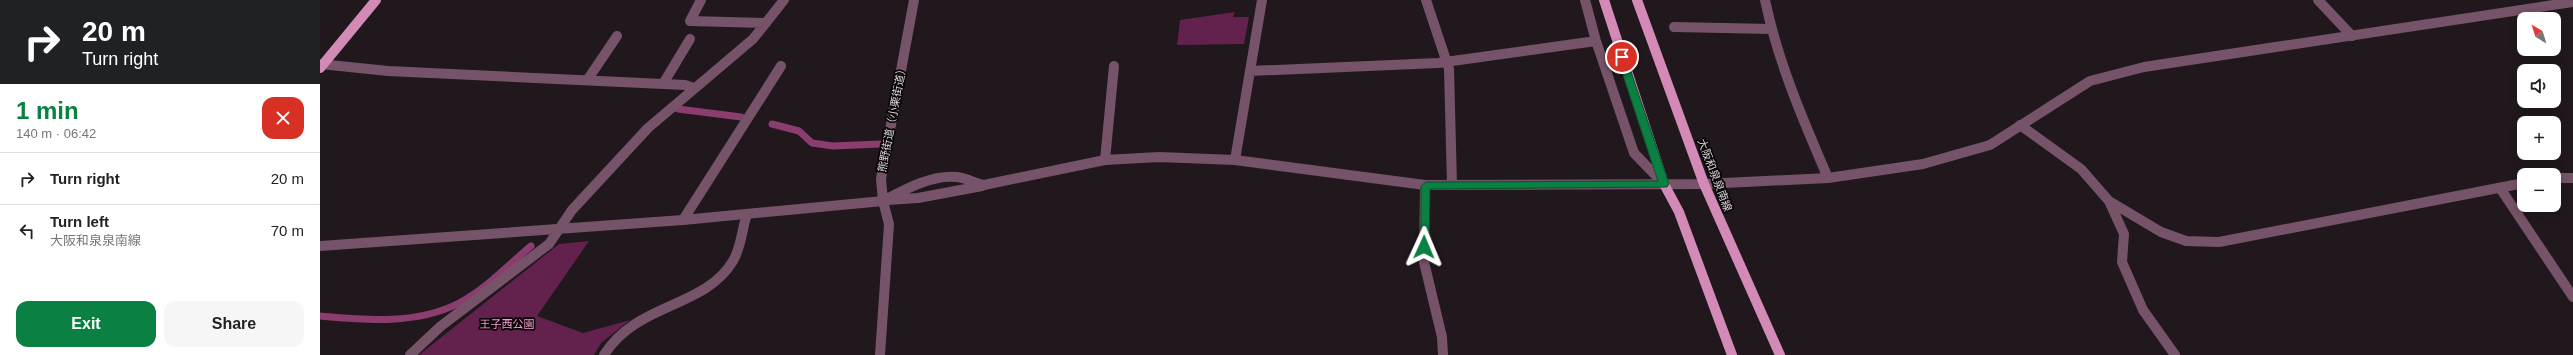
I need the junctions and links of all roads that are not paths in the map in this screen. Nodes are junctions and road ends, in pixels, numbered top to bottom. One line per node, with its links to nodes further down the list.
1 (376, 0): 21 (main road)
2 (701, 0): 13 (street)
3 (784, 0): 13 (street)
4 (914, 0): 41 (street, 熊野街道（小栗街道）)
5 (1262, 0): 24 (street)
6 (1426, 0): 20 (street)
7 (1585, 0): 19 (street)
8 (1604, 0): 34 (main road)
9 (1637, 0): 35 (main road, 大阪和泉泉南線)
10 (1765, 0): 15 (street)
11 (2318, 0): 17 (street)
12 (2573, 2): 17 (street)
13 (766, 23): 27 (street)
14 (1674, 27): 15 (street)
15 (1771, 29): 31 (street)
16 (617, 36): 25 (street)
17 (2352, 36): 28 (street)
18 (690, 40): 26 (street)
19 (1596, 41): 20 (street); 34 (street)
20 (1446, 62): 24 (street); 38 (street)
21 (321, 66): 25 (street)
22 (781, 66): 44 (street)
23 (1114, 66): 29 (street)
24 (1250, 71): 30 (street)
25 (588, 79): 26 (street)
26 (663, 84): 27 (street)
27 (694, 88): 45 (street)
28 (2020, 124): 31 (street); 42 (street)
29 (1105, 160): 30 (street); 37 (street)
30 (1235, 160): 39 (street)
31 (1828, 178): 35 (street)
32 (2561, 178): 33 (street)
33 (2573, 178)
34 (1664, 184): 35 (street); 38 (street); 52 (main road)
35 (1704, 184): 53 (main road, 大阪和泉泉南線)
36 (2517, 184): 40 (street)
37 (984, 185): 41 (street); 41 (street)
38 (1452, 185): 39 (street)
39 (1426, 186): 51 (street)
40 (2500, 188): 42 (street); 47 (street)
41 (883, 201): 43 (street); 50 (street, 熊野街道（小栗街道）)
42 (2109, 201): 54 (street)
43 (747, 214): 44 (street); 49 (street)
44 (683, 220): 45 (street)
45 (562, 228): 46 (street); 48 (street)
46 (320, 246)
47 (2573, 297)
48 (410, 355)
49 (604, 355)
50 (880, 355)
51 (1443, 355)
52 (1732, 355)
53 (1780, 355)
54 (2175, 355)

